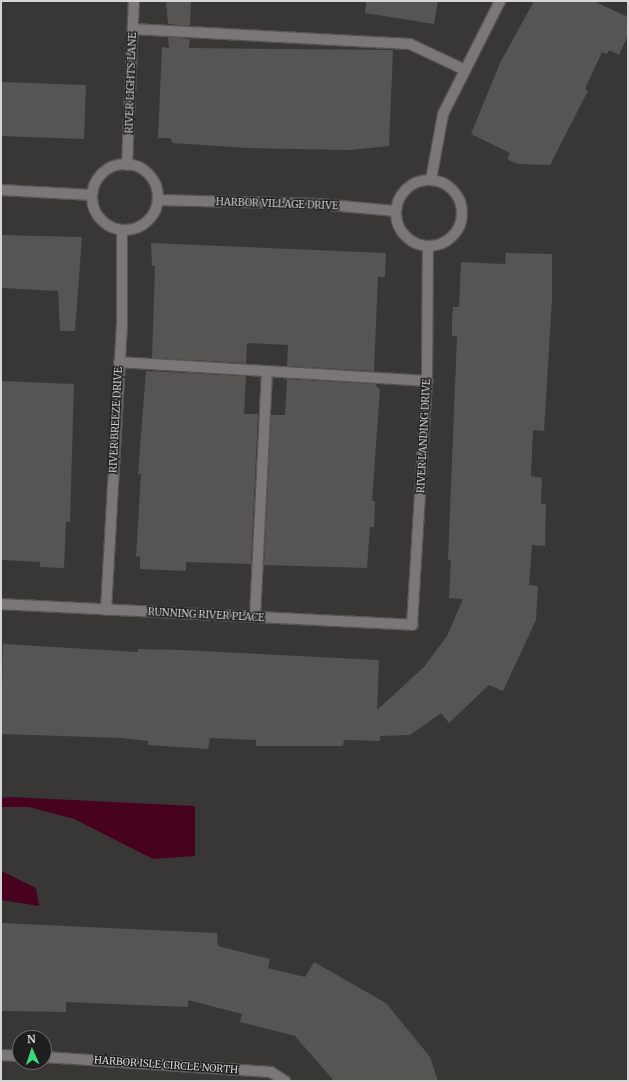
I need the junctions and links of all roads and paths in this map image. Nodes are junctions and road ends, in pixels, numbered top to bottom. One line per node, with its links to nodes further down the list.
1 (134, 1): 3 (street, RIVER LIGHTS LANE)
2 (500, 1): 4 (street)
3 (133, 29): 4 (street); 5 (street, RIVER LIGHTS LANE)
4 (465, 70): 6 (street)
5 (127, 164): 8 (street); 9 (street)
6 (431, 180): 10 (street); 12 (street)
7 (1, 190): 8 (street)
8 (92, 195): 11 (street)
9 (158, 200): 10 (street, HARBOR VILLAGE DRIVE); 11 (street)
10 (396, 211): 12 (street)
11 (122, 230): 13 (street, RIVER BREEZE DRIVE)
12 (428, 246): 15 (street, RIVER LANDING DRIVE)
13 (119, 362): 14 (street); 17 (street, RIVER BREEZE DRIVE)
14 (267, 372): 15 (street); 18 (street)
15 (427, 381): 19 (street, RIVER LANDING DRIVE)
16 (1, 604): 17 (street, RUNNING RIVER PLACE)
17 (106, 610): 18 (street, RUNNING RIVER PLACE)
18 (256, 617): 19 (street, RUNNING RIVER PLACE)
19 (412, 625)
20 (1, 1055): 21 (street)
21 (12, 1056)
22 (52, 1058): 23 (street, HARBOR ISLE CIRCLE NORTH)
23 (285, 1081)

